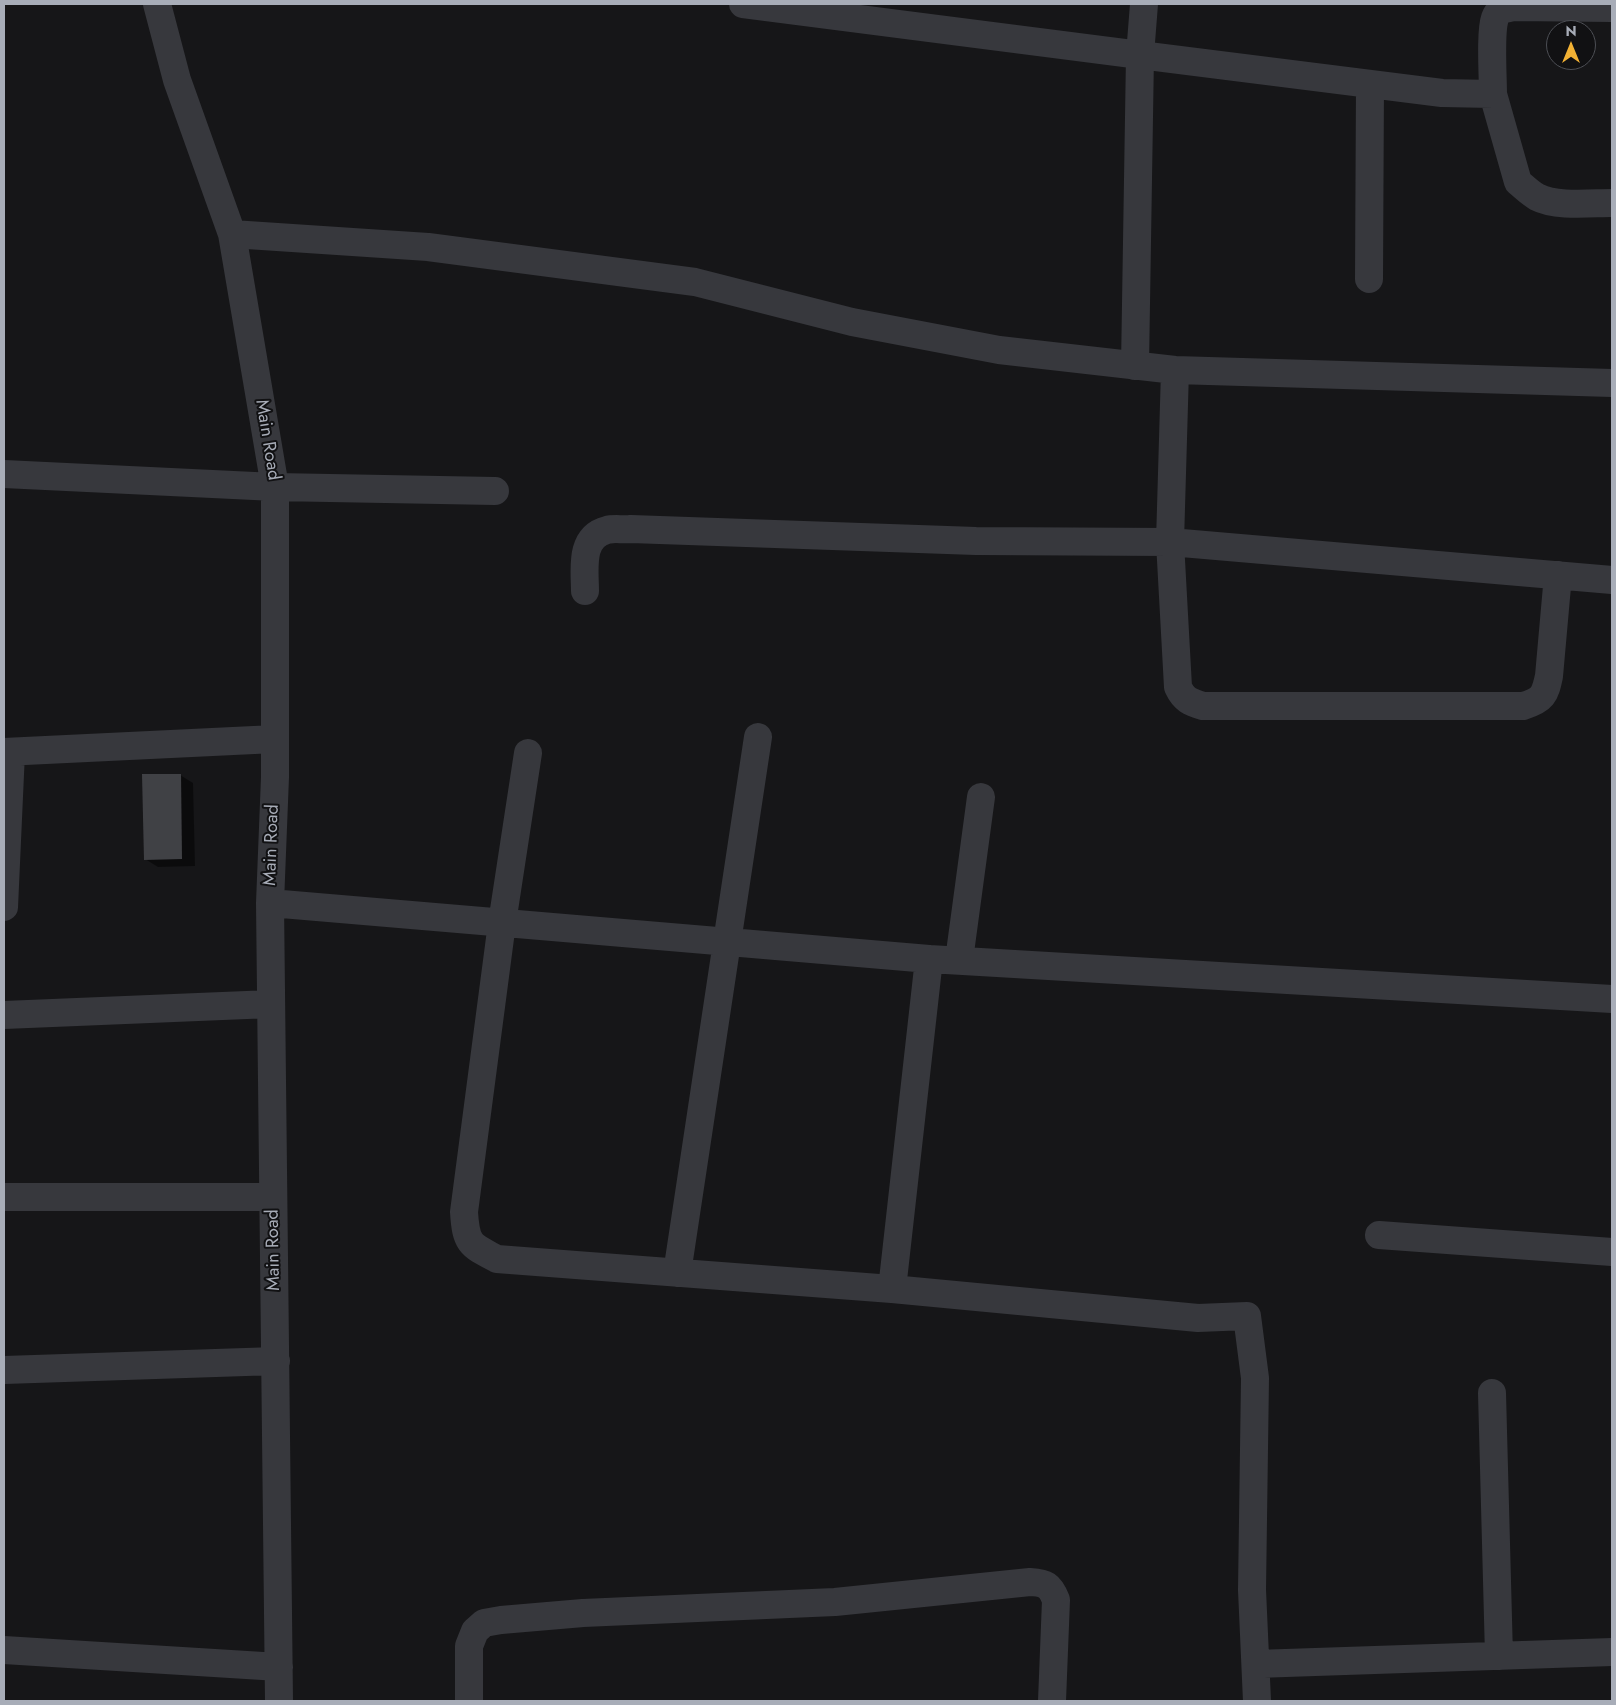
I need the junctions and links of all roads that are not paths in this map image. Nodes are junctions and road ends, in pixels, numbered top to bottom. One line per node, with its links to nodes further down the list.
1 (157, 4): 9 (street, Main Road)
2 (743, 4): 5 (street)
3 (1144, 4): 5 (street)
4 (1612, 8): 7 (street)
5 (1140, 55): 6 (street); 11 (street)
6 (1370, 84): 7 (street); 10 (street)
7 (1493, 94): 8 (street)
8 (1612, 203)
9 (232, 234): 11 (street); 15 (street, Main Road)
10 (1369, 279)
11 (1135, 366): 12 (street)
12 (1175, 370): 13 (street); 17 (street)
13 (1612, 383)
14 (4, 474): 15 (street)
15 (274, 487): 16 (street); 22 (street, Main Road)
16 (495, 491)
17 (1170, 542): 18 (street); 18 (street); 20 (street)
18 (1558, 575): 19 (street)
19 (1612, 580)
20 (584, 591)
21 (758, 737): 29 (street)
22 (274, 739): 23 (street); 26 (street, Main Road)
23 (8, 752): 27 (street)
24 (528, 753): 28 (street)
25 (981, 797): 31 (street)
26 (270, 903): 28 (street); 33 (street, Main Road)
27 (4, 907)
28 (502, 923): 29 (street); 39 (street)
29 (728, 942): 30 (street); 39 (street)
30 (929, 959): 31 (street); 40 (street)
31 (959, 960): 32 (street)
32 (1612, 999)
33 (271, 1004): 34 (street); 36 (street, Main Road)
34 (4, 1014)
35 (4, 1197): 36 (street)
36 (273, 1197): 41 (street, Main Road)
37 (1379, 1235): 38 (street)
38 (1612, 1252)
39 (677, 1272): 40 (street)
40 (892, 1289): 47 (street)
41 (276, 1361): 42 (street); 48 (street, Main Road)
42 (4, 1370)
43 (1492, 1393): 46 (street)
44 (4, 1650): 48 (street)
45 (1612, 1652): 46 (street)
46 (1499, 1656): 47 (street)
47 (1256, 1664): 52 (street)
48 (279, 1667): 49 (street, Main Road)
49 (279, 1701)
50 (469, 1701): 51 (street)
51 (1052, 1701)
52 (1258, 1701)

